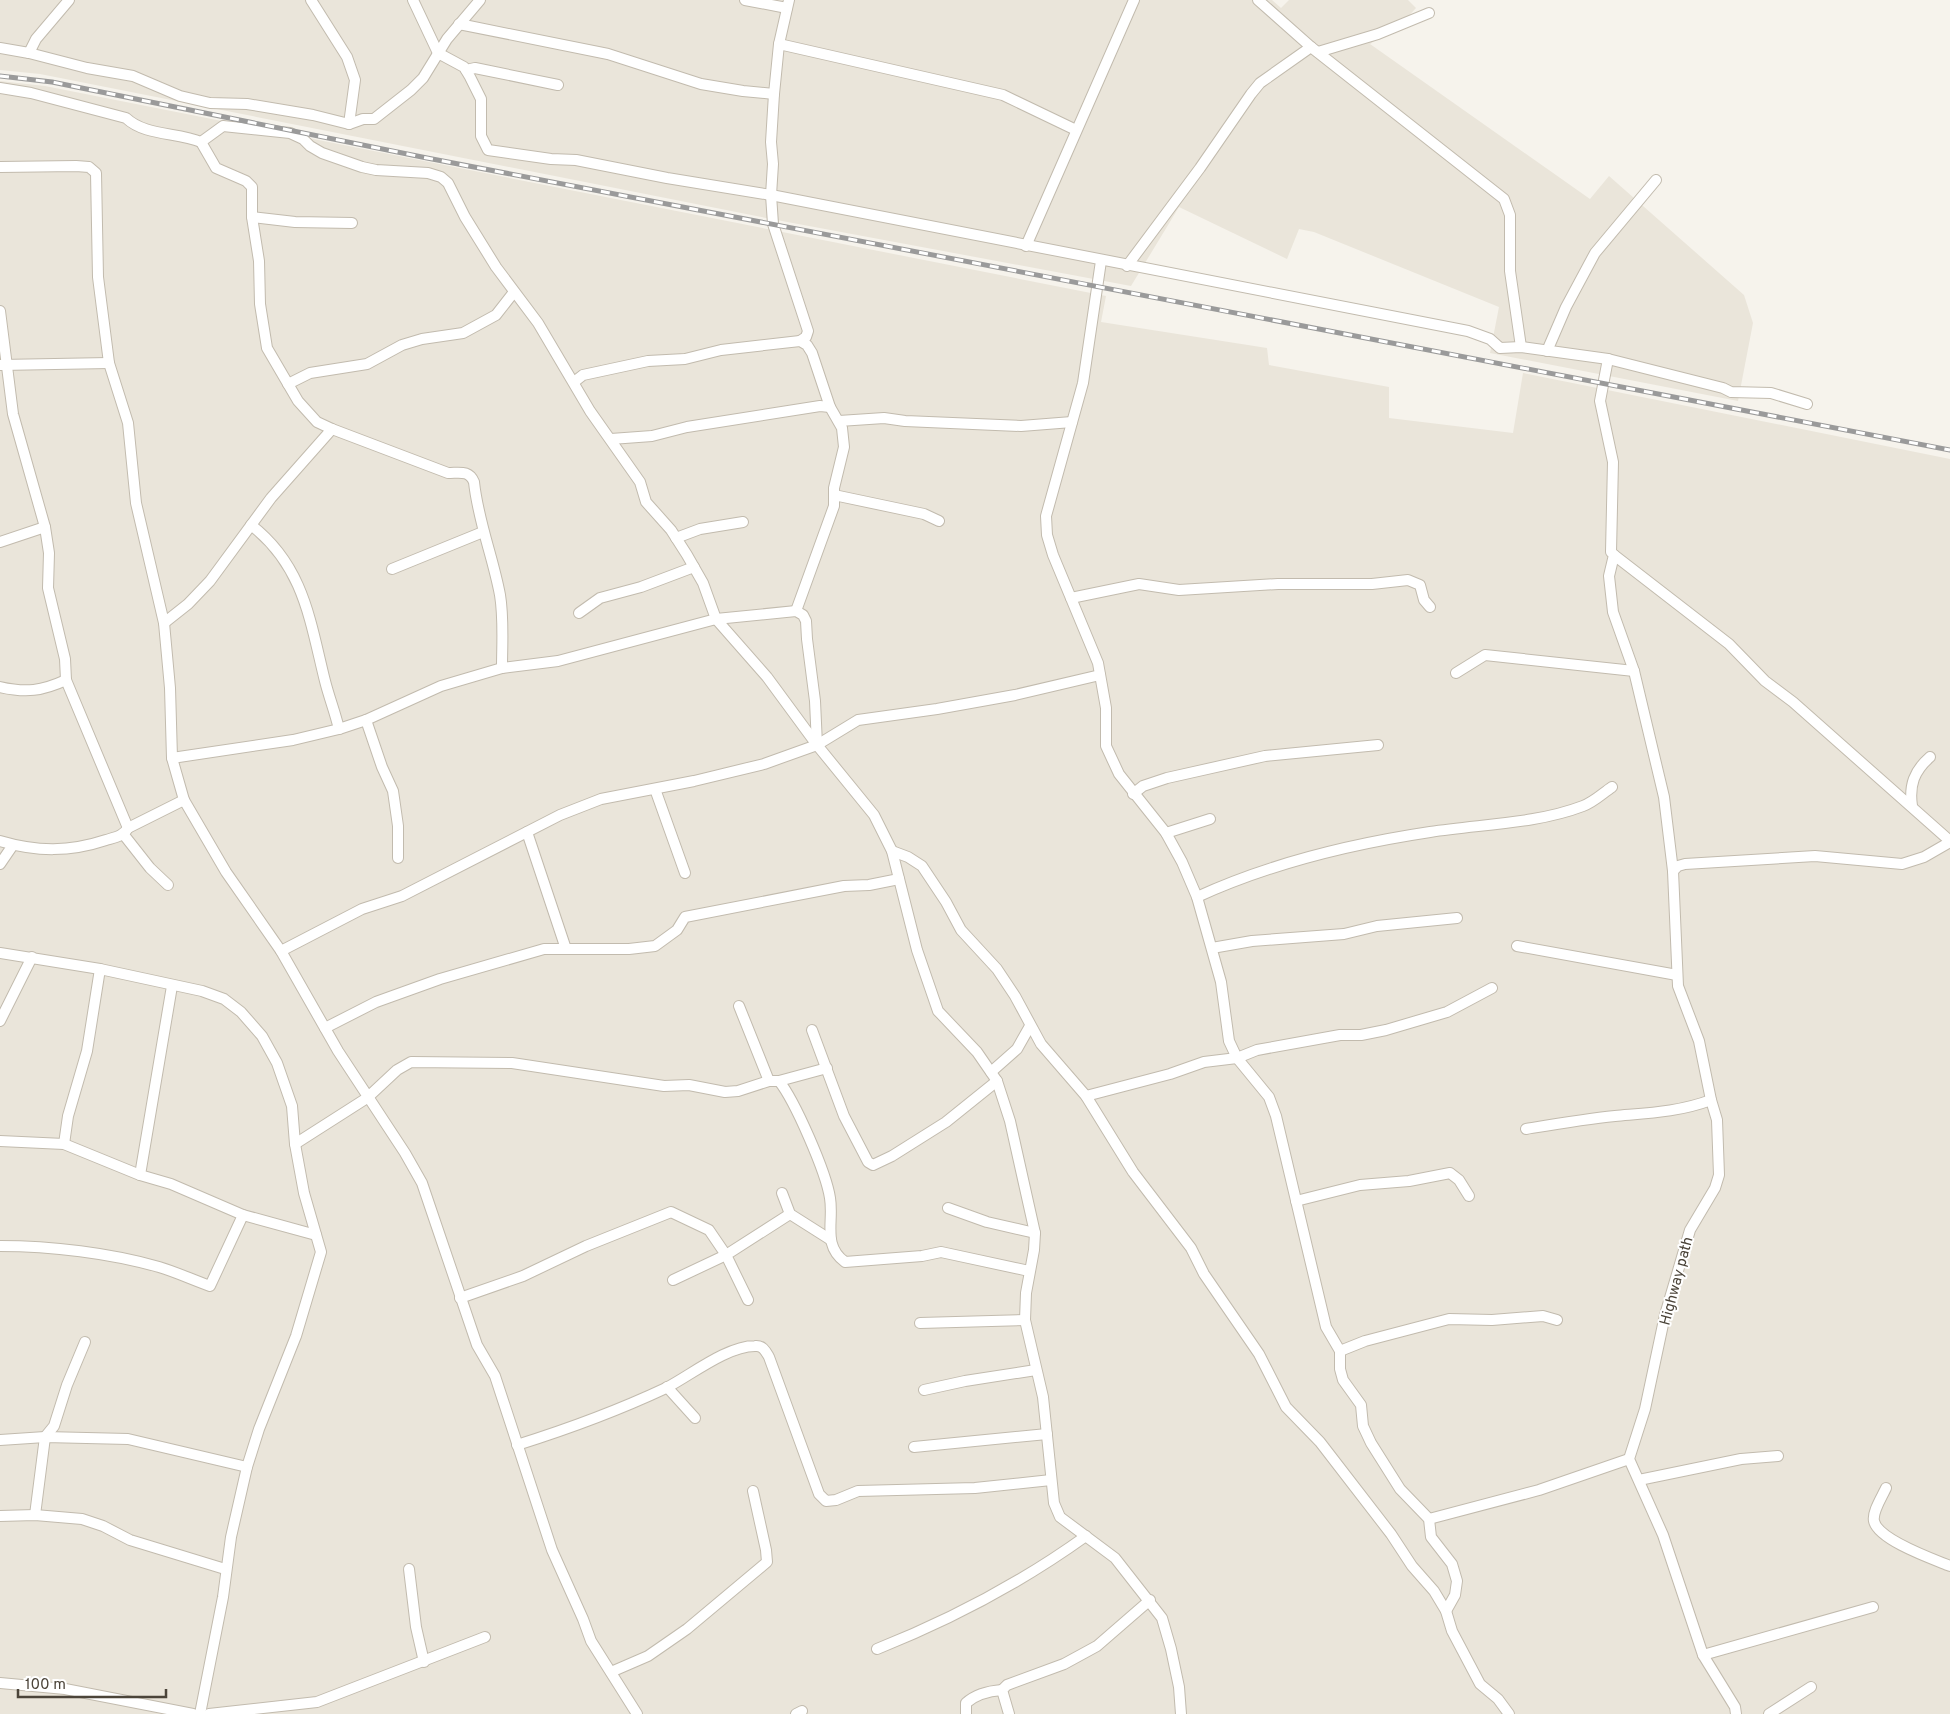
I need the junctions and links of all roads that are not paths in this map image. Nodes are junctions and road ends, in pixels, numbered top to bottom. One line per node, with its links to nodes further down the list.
1 (70, 0): 14 (street)
2 (311, 0): 20 (street)
3 (413, 0): 15 (street)
4 (480, 0): 10 (street)
5 (745, 0): 8 (street)
6 (1134, 0): 21 (street)
7 (1258, 0): 13 (street)
8 (788, 4): 11 (street)
9 (1430, 12): 13 (street)
10 (460, 24): 15 (street); 19 (street)
11 (779, 44): 19 (street); 21 (street)
12 (0, 48): 14 (street)
13 (1315, 50): 30 (street); 34 (street)
14 (29, 53): 20 (street)
15 (438, 54): 16 (street); 20 (street)
16 (466, 70): 17 (street); 25 (street)
17 (558, 85)
18 (0, 88): 22 (street)
19 (774, 94): 25 (street)
20 (349, 124)
21 (1076, 130): 28 (street)
22 (201, 142): 26 (street); 31 (street)
23 (0, 167): 37 (street)
24 (1656, 180): 35 (street)
25 (771, 195): 28 (street); 33 (street)
26 (252, 217): 27 (street); 40 (street)
27 (352, 223)
28 (1026, 246): 29 (street)
29 (1101, 261): 30 (street); 44 (street)
30 (1127, 266): 34 (street)
31 (514, 292): 39 (street); 40 (street)
32 (0, 311): 38 (street)
33 (800, 342): 39 (street); 42 (street)
34 (1521, 347): 35 (street)
35 (1547, 351): 36 (street)
36 (1608, 359): 41 (street); 55 (street, Highway path)
37 (109, 363): 38 (street); 63 (street)
38 (3, 365): 51 (street)
39 (574, 382): 46 (street)
40 (288, 384): 45 (street)
41 (1807, 404)
42 (830, 407): 43 (street); 46 (street)
43 (839, 421): 44 (street); 47 (street)
44 (1072, 422): 58 (street)
45 (332, 429): 50 (street); 52 (street)
46 (611, 440): 53 (street)
47 (834, 495): 48 (street); 60 (street)
48 (939, 521)
49 (743, 522): 53 (street)
50 (251, 525): 63 (street); 71 (street)
51 (45, 528): 54 (street); 68 (street)
52 (482, 532): 57 (street); 64 (street)
53 (676, 538): 56 (street)
54 (0, 542)
55 (1614, 555): 65 (street, Highway path); 80 (street)
56 (694, 567): 61 (street); 62 (street)
57 (392, 569)
58 (1071, 598): 59 (street); 67 (street)
59 (1430, 607)
60 (796, 610): 62 (street); 72 (street)
61 (579, 613)
62 (716, 619): 64 (street); 72 (street)
63 (164, 623): 75 (street)
64 (502, 668): 70 (street)
65 (1634, 671): 66 (street); 91 (street, Highway path)
66 (1456, 673)
67 (1100, 675): 72 (street); 78 (street)
68 (66, 680): 69 (street); 82 (street)
69 (0, 687)
70 (366, 720): 71 (street); 89 (street)
71 (339, 728): 75 (street)
72 (817, 745): 77 (street); 88 (street)
73 (1378, 745): 78 (street)
74 (1930, 757): 80 (street)
75 (172, 758): 79 (street)
76 (1612, 787): 95 (street)
77 (655, 789): 83 (street); 92 (street)
78 (1133, 794): 84 (street)
79 (184, 800): 82 (street); 100 (street)
80 (1912, 806): 86 (street)
81 (1210, 819): 84 (street)
82 (126, 831): 87 (street); 94 (street)
83 (527, 832): 99 (street); 100 (street)
84 (1166, 833): 95 (street)
85 (0, 841): 87 (street)
86 (1950, 842): 91 (street)
87 (13, 845): 90 (street)
88 (892, 851): 93 (street); 109 (street)
89 (398, 858)
90 (0, 864)
91 (1673, 871): 104 (street, Highway path)
92 (685, 874)
93 (899, 879): 99 (street); 114 (street)
94 (168, 884)
95 (1197, 897): 98 (street)
96 (1457, 918): 98 (street)
97 (1517, 946): 104 (street)
98 (1212, 948): 112 (street)
99 (566, 949): 110 (street)
100 (281, 951): 110 (street)
101 (0, 953): 102 (street)
102 (32, 957): 103 (street); 108 (street)
103 (100, 969): 105 (street); 121 (street)
104 (1676, 972): 118 (street, Highway path)
105 (172, 986): 122 (street); 123 (street)
106 (1492, 988): 112 (street)
107 (739, 1006): 115 (street)
108 (0, 1021)
109 (1030, 1026): 114 (street); 116 (street)
110 (324, 1028): 117 (street)
111 (812, 1030): 113 (street)
112 (1237, 1058): 116 (street); 126 (street)
113 (827, 1068): 114 (street); 115 (street)
114 (994, 1076): 130 (street)
115 (774, 1081): 117 (street); 132 (street)
116 (1086, 1096): 169 (street)
117 (367, 1098): 122 (street); 137 (street)
118 (1711, 1100): 119 (street); 154 (street, Highway path)
119 (1526, 1129)
120 (0, 1141): 121 (street)
121 (64, 1144): 123 (street)
122 (295, 1144): 131 (street)
123 (140, 1175): 129 (street)
124 (782, 1193): 128 (street)
125 (1469, 1196): 126 (street)
126 (1296, 1201): 143 (street)
127 (948, 1208): 130 (street)
128 (790, 1214): 132 (street); 134 (street)
129 (243, 1215): 131 (street); 133 (street)
130 (1035, 1233): 135 (street)
131 (316, 1235): 155 (street)
132 (831, 1240): 135 (street)
133 (0, 1246)
134 (726, 1255): 136 (street); 137 (street); 138 (street)
135 (1029, 1271): 139 (street)
136 (673, 1280)
137 (460, 1298): 151 (street)
138 (748, 1300)
139 (1024, 1320): 141 (street); 144 (street)
140 (1557, 1320): 143 (street)
141 (920, 1323)
142 (85, 1342): 149 (street)
143 (1340, 1351): 162 (street)
144 (1036, 1370): 146 (street); 148 (street)
145 (667, 1387): 147 (street); 151 (street); 156 (street)
146 (924, 1390)
147 (695, 1418)
148 (1047, 1434): 152 (street); 156 (street)
149 (44, 1437): 150 (street); 155 (street); 160 (street)
150 (0, 1440)
151 (516, 1445): 174 (street)
152 (914, 1447)
153 (1778, 1456): 157 (street)
154 (1629, 1459): 157 (street); 162 (street)
155 (247, 1467): 165 (street)
156 (1051, 1480): 163 (street)
157 (1639, 1480): 172 (street)
158 (1886, 1488): 164 (street)
159 (753, 1491): 174 (street)
160 (35, 1515): 161 (street); 165 (street)
161 (0, 1516)
162 (1429, 1519): 169 (street)
163 (1086, 1536): 167 (street); 171 (street)
164 (1950, 1566)
165 (225, 1569): 179 (street)
166 (409, 1570): 173 (street)
167 (1150, 1600): 177 (street); 184 (street)
168 (1873, 1607): 172 (street)
169 (1446, 1611): 185 (street)
170 (484, 1637): 173 (street)
171 (877, 1649)
172 (1703, 1655): 186 (street)
173 (424, 1662): 180 (street)
174 (611, 1672): 181 (street)
175 (0, 1684): 178 (street)
176 (1811, 1687): 187 (street)
177 (1002, 1690): 182 (street); 183 (street)
178 (193, 1714)
179 (200, 1714)
180 (209, 1714)
181 (637, 1714)
182 (966, 1714)
183 (1008, 1714)
184 (1181, 1714)
185 (1509, 1714)
186 (1736, 1714)
187 (1769, 1714)

